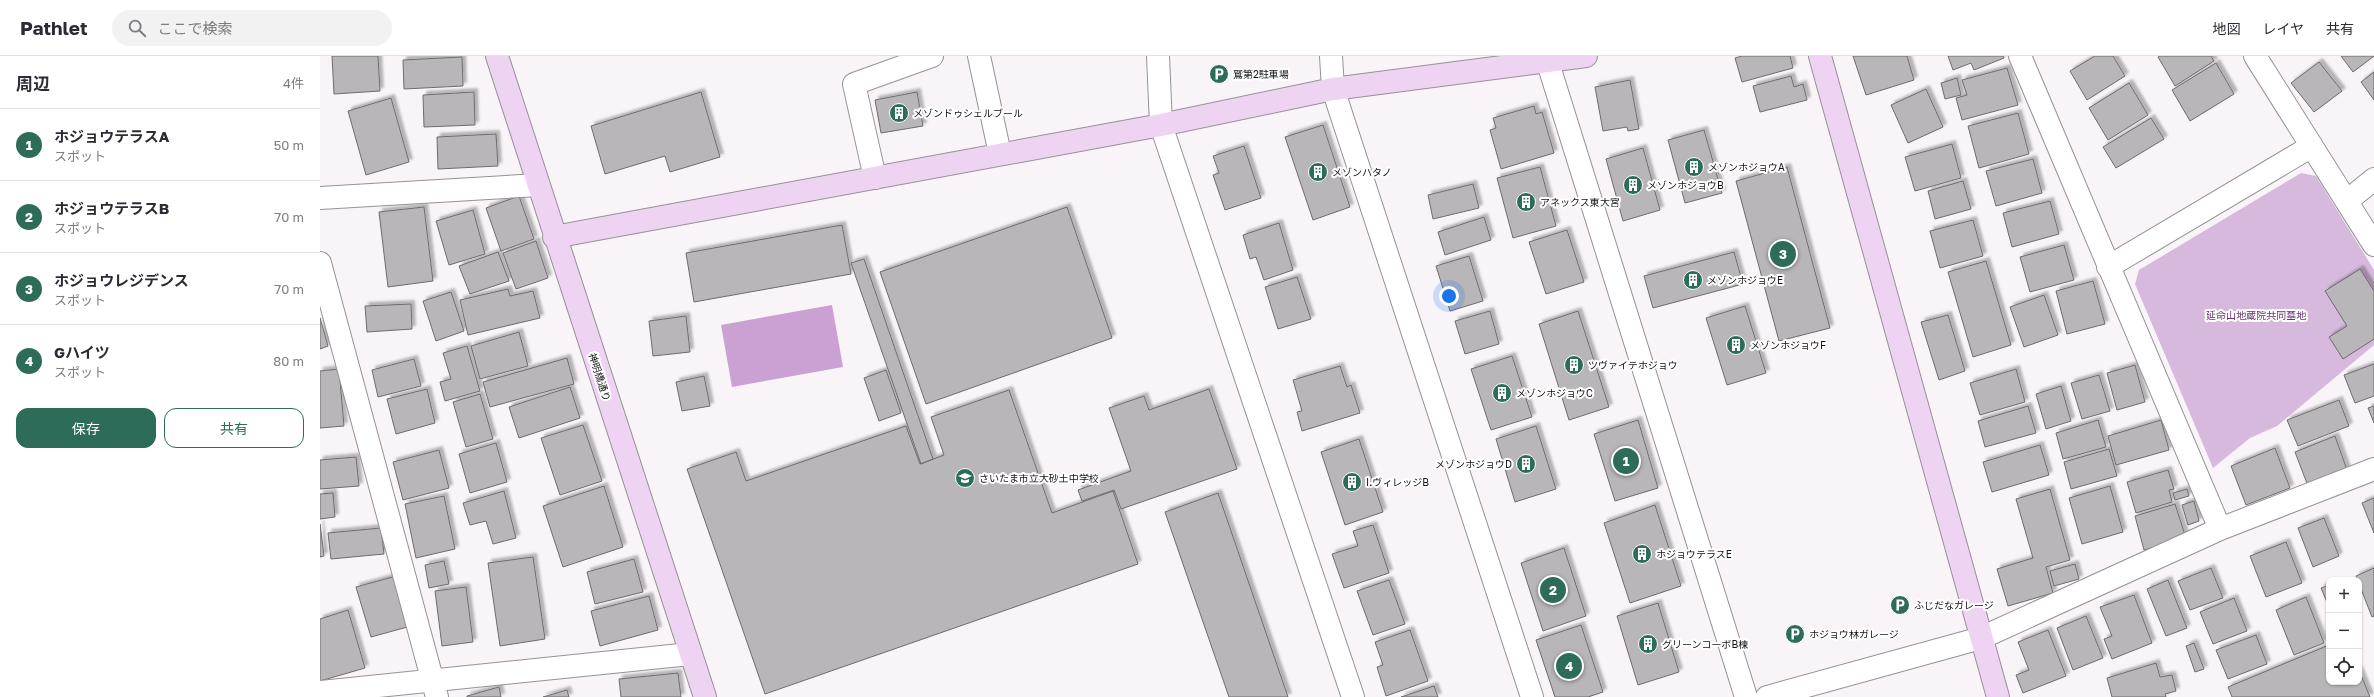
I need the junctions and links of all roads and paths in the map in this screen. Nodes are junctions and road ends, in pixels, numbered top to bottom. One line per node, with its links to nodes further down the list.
1 (497, 56): 17 (street, 神明橋通り)
2 (979, 56): 14 (street)
3 (1158, 56): 12 (street)
4 (1331, 56): 11 (street)
5 (1586, 56): 10 (street)
6 (1820, 56): 26 (street)
7 (2020, 56): 23 (street)
8 (2255, 56): 13 (street)
9 (928, 57): 15 (street)
10 (1548, 63): 11 (street); 33 (street)
11 (1333, 89): 12 (street); 32 (street)
12 (1161, 125): 14 (street); 31 (street)
13 (2312, 146): 19 (street); 23 (street)
14 (1000, 154): 15 (street)
15 (875, 178): 20 (street)
16 (2374, 179): 19 (street)
17 (538, 186): 18 (street); 20 (street, 神明橋通り)
18 (320, 198)
19 (2347, 201): 21 (street)
20 (554, 237): 27 (street, 神明橋通り)
21 (2374, 245)
22 (320, 263): 28 (street)
23 (2108, 267): 25 (street)
24 (2374, 469): 25 (street)
25 (2220, 529): 26 (street)
26 (1981, 638): 34 (street); 35 (street)
27 (690, 654): 28 (street); 30 (street, 神明橋通り)
28 (435, 689): 29 (street)
29 (320, 692)
30 (705, 697)
31 (1354, 697)
32 (1532, 697)
33 (1746, 697)
34 (1766, 697)
35 (1998, 697)

